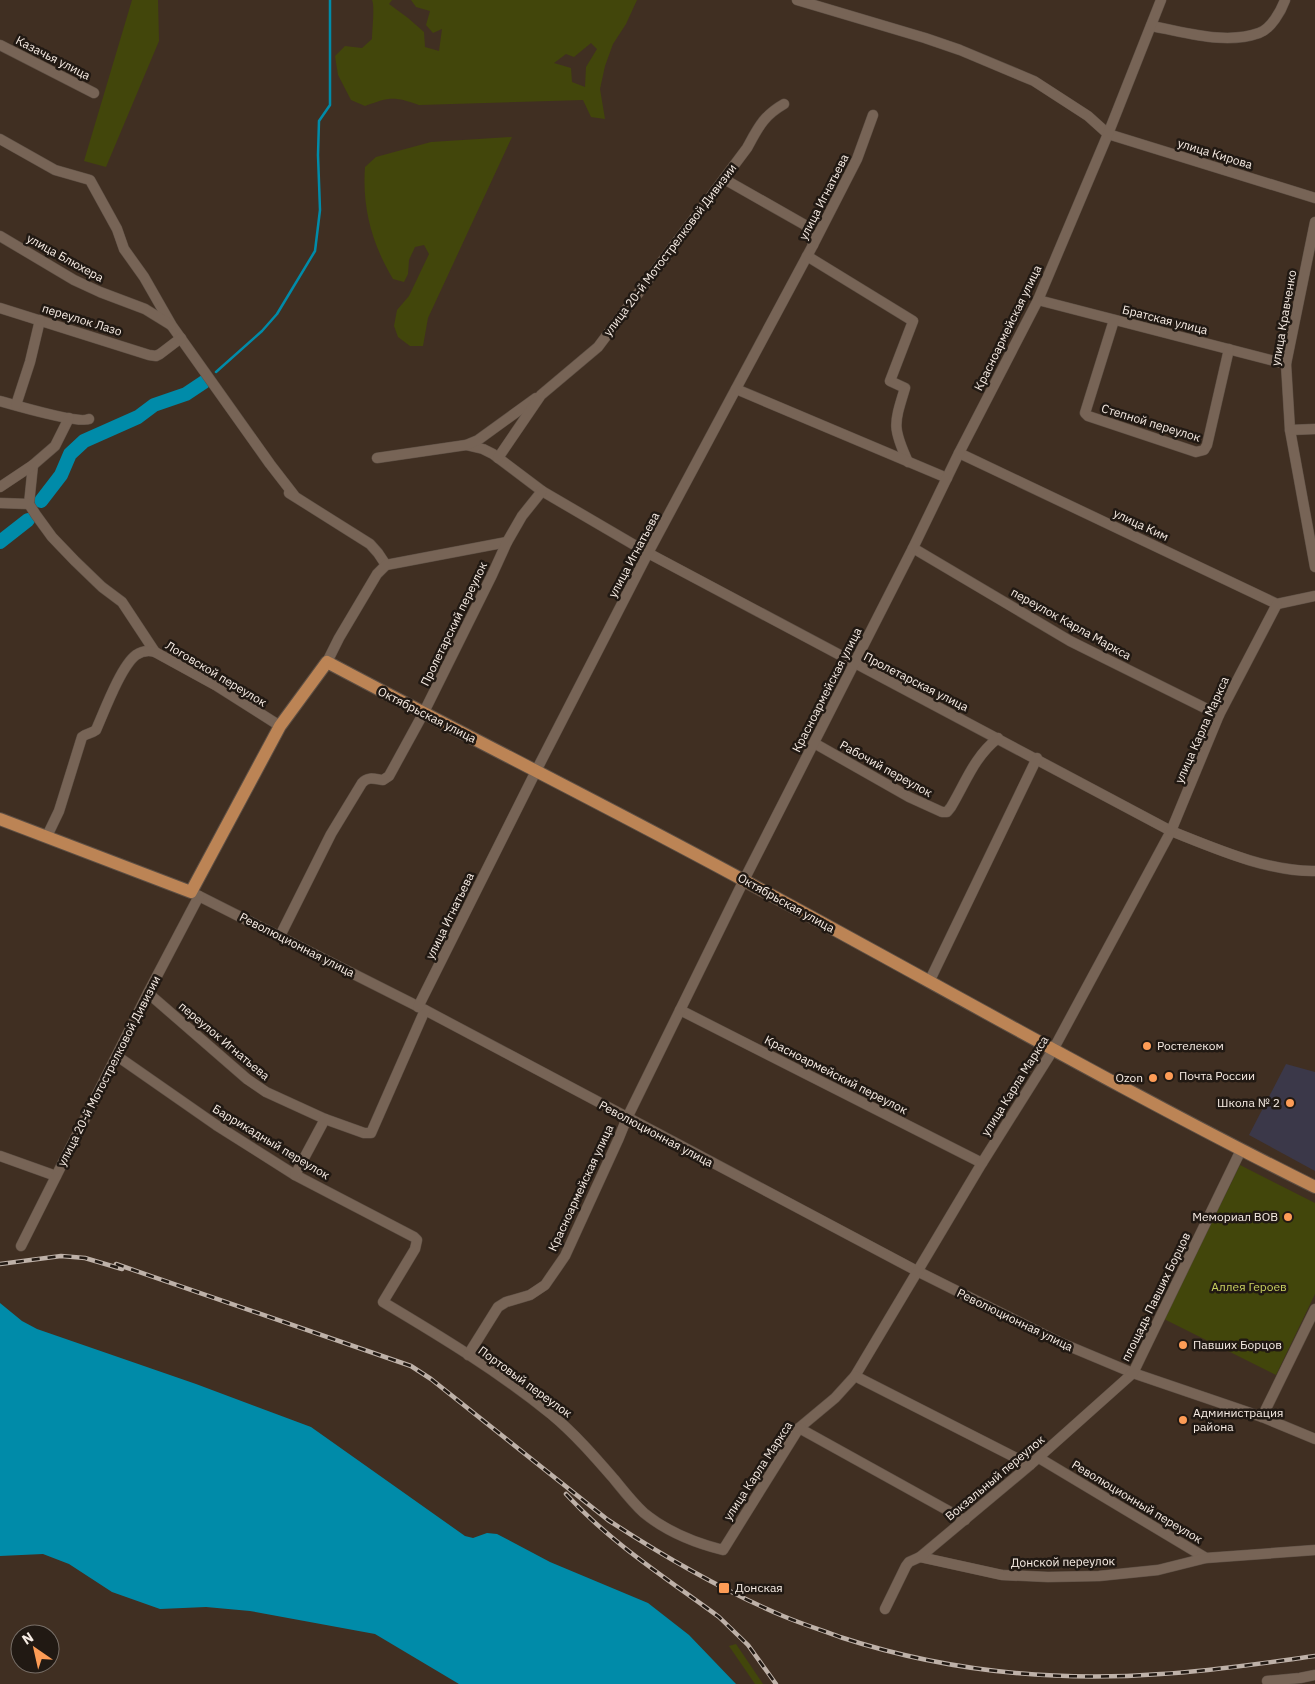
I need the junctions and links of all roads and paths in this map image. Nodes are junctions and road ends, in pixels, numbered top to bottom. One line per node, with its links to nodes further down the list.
1 (797, 0): 9 (street)
2 (1161, 0): 4 (street, Красноармейская улица)
3 (1285, 0): 4 (street)
4 (1151, 26): 9 (street, Красноармейская улица)
5 (0, 45): 6 (street, Казачья улица)
6 (94, 93)
7 (784, 104): 11 (street, улица 20-й Мотострелковой Дивизии)
8 (873, 115): 15 (street, улица Игнатьева)
9 (1108, 134): 12 (street, улица Кирова); 17 (street, Красноармейская улица)
10 (0, 139): 21 (street)
11 (724, 178): 15 (street); 26 (street, улица 20-й Мотострелковой Дивизии)
12 (1315, 198)
13 (1315, 222): 24 (street, улица Кравченко)
14 (0, 236): 21 (street, улица Блюхера)
15 (813, 246): 16 (street, улица Игнатьева)
16 (808, 256): 25 (street, улица Игнатьева); 37 (street)
17 (1038, 300): 20 (street, Братская улица); 34 (street, Красноармейская улица)
18 (0, 308): 19 (street, переулок Лазо)
19 (40, 320): 22 (street, переулок Лазо); 28 (street)
20 (1114, 320): 23 (street, Братская улица); 23 (street, Степной переулок)
21 (172, 326): 22 (street)
22 (181, 338): 43 (street)
23 (1229, 349): 24 (street, Братская улица)
24 (1286, 364): 32 (street, улица Кравченко)
25 (736, 389): 37 (street); 49 (street, улица Игнатьева)
26 (547, 390): 33 (street, улица 20-й Мотострелковой Дивизии); 36 (street, улица 20-й Мотострелковой Дивизии)
27 (0, 401): 28 (street)
28 (16, 406): 29 (street)
29 (69, 418): 30 (street); 38 (street)
30 (89, 419)
31 (1315, 429): 32 (street)
32 (1290, 430): 46 (street, улица Кравченко)
33 (466, 445): 35 (street, улица 20-й Мотострелковой Дивизии); 36 (street, Пролетарская улица)
34 (959, 453): 39 (street, Красноармейская улица); 53 (street, улица Ким)
35 (377, 458)
36 (498, 458): 42 (street, Пролетарская улица)
37 (908, 462): 39 (street)
38 (33, 465): 40 (street); 45 (street)
39 (947, 478): 48 (street, Красноармейская улица)
40 (0, 487)
41 (279, 488): 43 (street)
42 (542, 491): 47 (street, Пролетарский переулок); 49 (street, Пролетарская улица)
43 (294, 495): 50 (street)
44 (0, 502): 45 (street)
45 (29, 504): 54 (street)
46 (1312, 529): 51 (street, улица Кравченко)
47 (506, 542): 50 (street); 57 (street, Пролетарский переулок)
48 (913, 548): 56 (street, Красноармейская улица); 58 (street, переулок Карла Маркса)
49 (648, 553): 56 (street, Пролетарская улица); 63 (street, улица Игнатьева)
50 (386, 565): 55 (street, улица 20-й Мотострелковой Дивизии)
51 (1315, 567)
52 (1315, 596): 53 (street)
53 (1277, 604): 58 (street, улица Карла Маркса)
54 (155, 652): 59 (street, Логовской переулок); 66 (street, Логовской переулок)
55 (326, 662): 57 (main road, Октябрьская улица); 59 (main road, улица 20-й Мотострелковой Дивизии)
56 (854, 664): 60 (street, Пролетарская улица); 61 (street, Красноармейская улица)
57 (423, 714): 63 (main road, Октябрьская улица); 70 (street, Пролетарский переулок)
58 (1219, 715): 65 (street, улица Карла Маркса)
59 (280, 726): 69 (main road, улица 20-й Мотострелковой Дивизии)
60 (998, 738): 61 (street, Рабочий переулок); 62 (street, Пролетарская улица)
61 (814, 743): 68 (street, Красноармейская улица)
62 (1036, 758): 65 (street, Пролетарская улица); 71 (street)
63 (536, 771): 68 (main road, Октябрьская улица); 73 (street, улица Игнатьева)
64 (0, 819): 66 (main road, Революционная улица)
65 (1171, 831): 67 (street, Пролетарская улица); 75 (street, улица Карла Маркса)
66 (46, 836): 69 (main road, Революционная улица)
67 (1315, 871)
68 (744, 880): 71 (main road, Октябрьская улица); 74 (street, Красноармейская улица)
69 (195, 894): 70 (street, Революционная улица); 72 (street, улица 20-й Мотострелковой Дивизии)
70 (280, 936): 73 (street, Революционная улица)
71 (929, 982): 75 (main road, Октябрьская улица)
72 (148, 993): 76 (street, улица 20-й Мотострелковой Дивизии); 78 (street, переулок Игнатьева)
73 (422, 1009): 77 (street, Революционная улица); 79 (street, улица Игнатьева)
74 (680, 1010): 77 (street, Красноармейская улица); 82 (street, Красноармейский переулок)
75 (1053, 1050): 80 (main road, Октябрьская улица); 82 (street, улица Карла Маркса)
76 (118, 1056): 83 (street, Баррикадный переулок); 84 (street, улица 20-й Мотострелковой Дивизии)
77 (626, 1118): 88 (street, Революционная улица); 90 (street, Красноармейская улица)
78 (325, 1119): 79 (street, переулок Игнатьева); 83 (street)
79 (371, 1133)
80 (1241, 1150): 85 (main road, Октябрьская улица); 91 (street, площадь Павших Борцов)
81 (0, 1156): 84 (street)
82 (982, 1163): 88 (street, улица Карла Маркса)
83 (295, 1175): 86 (street, Баррикадный переулок)
84 (56, 1176): 87 (street, улица 20-й Мотострелковой Дивизии)
85 (1315, 1186)
86 (417, 1240): 90 (street, Портовый переулок)
87 (21, 1246)
88 (917, 1271): 91 (street, Революционная улица); 92 (street, улица Карла Маркса)
89 (1315, 1309): 93 (street)
90 (468, 1355): 99 (street, Портовый переулок)
91 (1133, 1373): 93 (street, Революционная улица); 96 (street, Вокзальный переулок)
92 (855, 1376): 94 (street, улица Карла Маркса); 97 (street)
93 (1262, 1417): 95 (street, Революционная улица)
94 (799, 1428): 98 (street); 99 (street, улица Карла Маркса)
95 (1315, 1439)
96 (1039, 1458): 97 (street, Вокзальный переулок); 102 (street, Революционный переулок)
97 (1030, 1465): 98 (street, Вокзальный переулок)
98 (965, 1520): 101 (street, Вокзальный переулок)
99 (723, 1550)
100 (1315, 1550): 102 (street, Революционный переулок)
101 (920, 1557): 102 (street, Донской переулок); 103 (street, Вокзальный переулок)
102 (1206, 1558)
103 (885, 1609)
104 (1315, 1675): 105 (street)
105 (1267, 1681)

